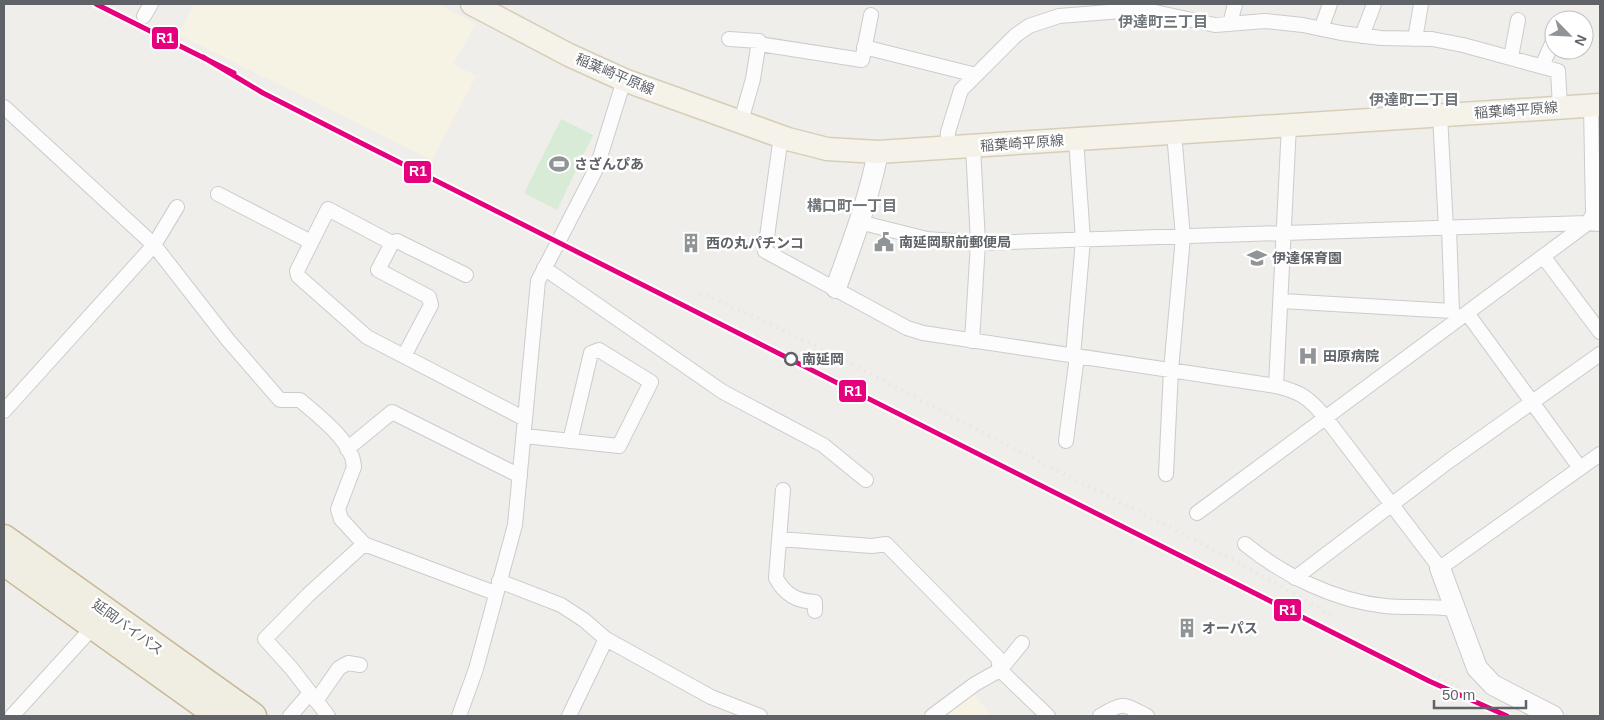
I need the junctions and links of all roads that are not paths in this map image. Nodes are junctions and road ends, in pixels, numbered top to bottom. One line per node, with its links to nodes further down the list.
1 (475, 4): 19 (main road, 稲葉崎平原線)
2 (1235, 4): 8 (street)
3 (1330, 4): 9 (street)
4 (1374, 4): 10 (street)
5 (1421, 4): 12 (street)
6 (871, 15): 14 (street)
7 (1518, 20): 15 (street)
8 (1230, 24): 9 (street); 18 (street)
9 (1321, 29): 10 (street)
10 (1362, 36): 12 (street)
11 (729, 39): 13 (street)
12 (1415, 39): 15 (street)
13 (759, 44): 14 (street); 24 (street)
14 (864, 47): 18 (street)
15 (1511, 57): 17 (street)
16 (1545, 60): 17 (street)
17 (1542, 66): 22 (street)
18 (976, 75): 30 (street)
19 (624, 80): 24 (main road, 稲葉崎平原線); 46 (street)
20 (1596, 106): 22 (main road, 稲葉崎平原線); 32 (street)
21 (4, 107): 44 (street)
22 (1560, 107): 23 (main road, 稲葉崎平原線)
23 (1440, 115): 25 (main road, 稲葉崎平原線); 37 (street)
24 (741, 121): 27 (main road, 稲葉崎平原線)
25 (1289, 124): 26 (main road, 稲葉崎平原線); 38 (street)
26 (1174, 133): 28 (main road, 稲葉崎平原線); 39 (street)
27 (781, 136): 31 (main road, 稲葉崎平原線); 48 (street)
28 (1076, 140): 29 (main road, 稲葉崎平原線); 40 (street)
29 (973, 146): 30 (main road, 稲葉崎平原線); 43 (street)
30 (947, 148): 31 (main road, 稲葉崎平原線)
31 (878, 152): 35 (street)
32 (1596, 170): 36 (street)
33 (218, 194): 41 (street)
34 (177, 207): 44 (street)
35 (859, 222): 43 (street); 48 (street)
36 (1594, 224): 37 (street); 45 (street)
37 (1447, 228): 38 (street); 50 (street)
38 (1285, 234): 39 (street); 49 (street)
39 (1183, 237): 40 (street); 56 (street)
40 (1083, 240): 43 (street); 55 (street)
41 (311, 242): 42 (street); 54 (street)
42 (392, 242): 47 (street); 54 (street)
43 (978, 243): 52 (street)
44 (154, 245): 59 (street); 65 (street)
45 (1543, 256): 50 (street); 51 (street)
46 (544, 268): 61 (street); 70 (street)
47 (466, 275)
48 (836, 288): 52 (street)
49 (1282, 301): 50 (street); 57 (street)
50 (1459, 314): 58 (street); 60 (street)
51 (1600, 332)
52 (972, 341): 55 (street)
53 (1600, 354): 58 (street)
54 (404, 356): 61 (street)
55 (1075, 356): 56 (street); 64 (street)
56 (1171, 370): 57 (street); 68 (street)
57 (1276, 386): 60 (street)
58 (1532, 402): 67 (street); 72 (street)
59 (4, 412)
60 (1325, 417): 72 (street); 73 (street)
61 (525, 419): 62 (street)
62 (524, 436): 63 (street); 69 (street)
63 (570, 441): 63 (street)
64 (1066, 441)
65 (347, 449): 69 (street); 76 (street)
66 (1600, 454): 67 (street)
67 (1580, 468): 79 (street)
68 (1166, 474)
69 (520, 476): 81 (street)
70 (866, 480)
71 (783, 490): 75 (street)
72 (1393, 503): 79 (street); 80 (street)
73 (1197, 514)
74 (4, 538): 92 (highway, 延岡バイパス)
75 (779, 539): 83 (street); 88 (street)
76 (364, 544): 81 (street); 89 (street)
77 (1245, 544): 80 (street)
78 (4, 562): 84 (highway, 延岡バイパス)
79 (1440, 568): 82 (street)
80 (1295, 578): 82 (street)
81 (497, 587): 85 (street); 95 (street)
82 (1454, 609): 102 (street)
83 (815, 612)
84 (94, 626): 90 (street); 91 (highway, 延岡バイパス)
85 (606, 639): 96 (street); 97 (street)
86 (1022, 644): 88 (street)
87 (360, 665): 89 (street)
88 (1000, 670): 98 (street); 99 (street)
89 (313, 697): 93 (street); 94 (street)
90 (12, 716)
91 (219, 716)
92 (253, 716)
93 (290, 716)
94 (328, 716)
95 (459, 716)
96 (569, 716)
97 (760, 716)
98 (932, 716)
99 (1048, 716)
100 (1100, 716): 101 (street)
101 (1147, 716)
102 (1552, 716)

